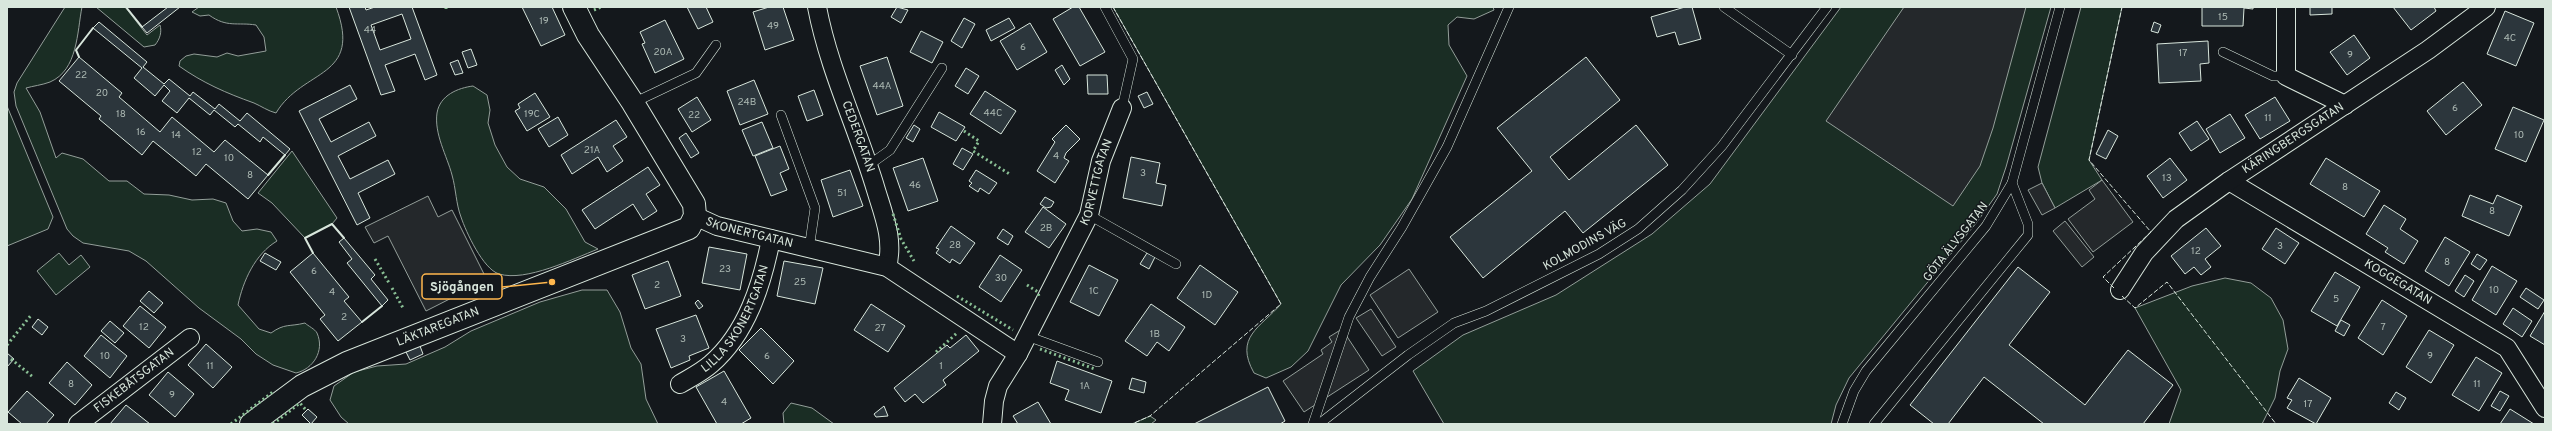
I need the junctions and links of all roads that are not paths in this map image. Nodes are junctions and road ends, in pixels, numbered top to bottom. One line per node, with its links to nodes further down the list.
1 (574, 7): 15 (street, SKONERTGATAN)
2 (817, 7): 19 (street, CEDERGATAN)
3 (1105, 7): 17 (lane, KORVETTGATAN)
4 (1509, 7): 38 (lane)
5 (1724, 7): 12 (lane)
6 (1827, 7): 12 (lane, KOLMODINS VÄG)
7 (2060, 7): 21 (lane, GÖTA ÄLVSGATAN)
8 (2286, 7): 14 (street)
9 (2486, 7): 16 (street, KÄRINGBERGSGATAN)
10 (716, 45): 15 (lane)
11 (2223, 52): 14 (lane)
12 (1792, 55): 39 (lane, KOLMODINS VÄG)
13 (942, 68): 19 (lane)
14 (2286, 76): 16 (street)
15 (633, 103): 23 (street, SKONERTGATAN)
16 (2345, 105): 20 (street, KÄRINGBERGSGATAN)
17 (1122, 108): 22 (street, KORVETTGATAN)
18 (781, 115): 25 (lane)
19 (869, 165): 27 (street, CEDERGATAN)
20 (2229, 181): 28 (street, KÄRINGBERGSGATAN); 34 (street, KOGGEGATAN)
21 (2012, 183): 40 (lane, GÖTA ÄLVSGATAN); 41 (lane)
22 (1089, 215): 26 (lane); 29 (street, KORVETTGATAN)
23 (695, 216): 24 (street, SKONERTGATAN); 36 (street, LÄKTAREGATAN)
24 (772, 240): 25 (street, SKONERTGATAN); 33 (street, LILLA SKONERTGATAN)
25 (809, 249): 27 (street, SKONERTGATAN)
26 (1176, 264)
27 (887, 267): 31 (street, SKONERTGATAN)
28 (2120, 290)
29 (1027, 336): 31 (street, KORVETTGATAN); 32 (lane)
30 (190, 338): 35 (street, FISKEBÅTSGATAN)
31 (1018, 354): 37 (street, KORVETTGATAN)
32 (1098, 362)
33 (680, 384)
34 (2545, 408)
35 (78, 424)
36 (251, 424)
37 (992, 424)
38 (1313, 424)
39 (1319, 424)
40 (1842, 424)
41 (1874, 424)

